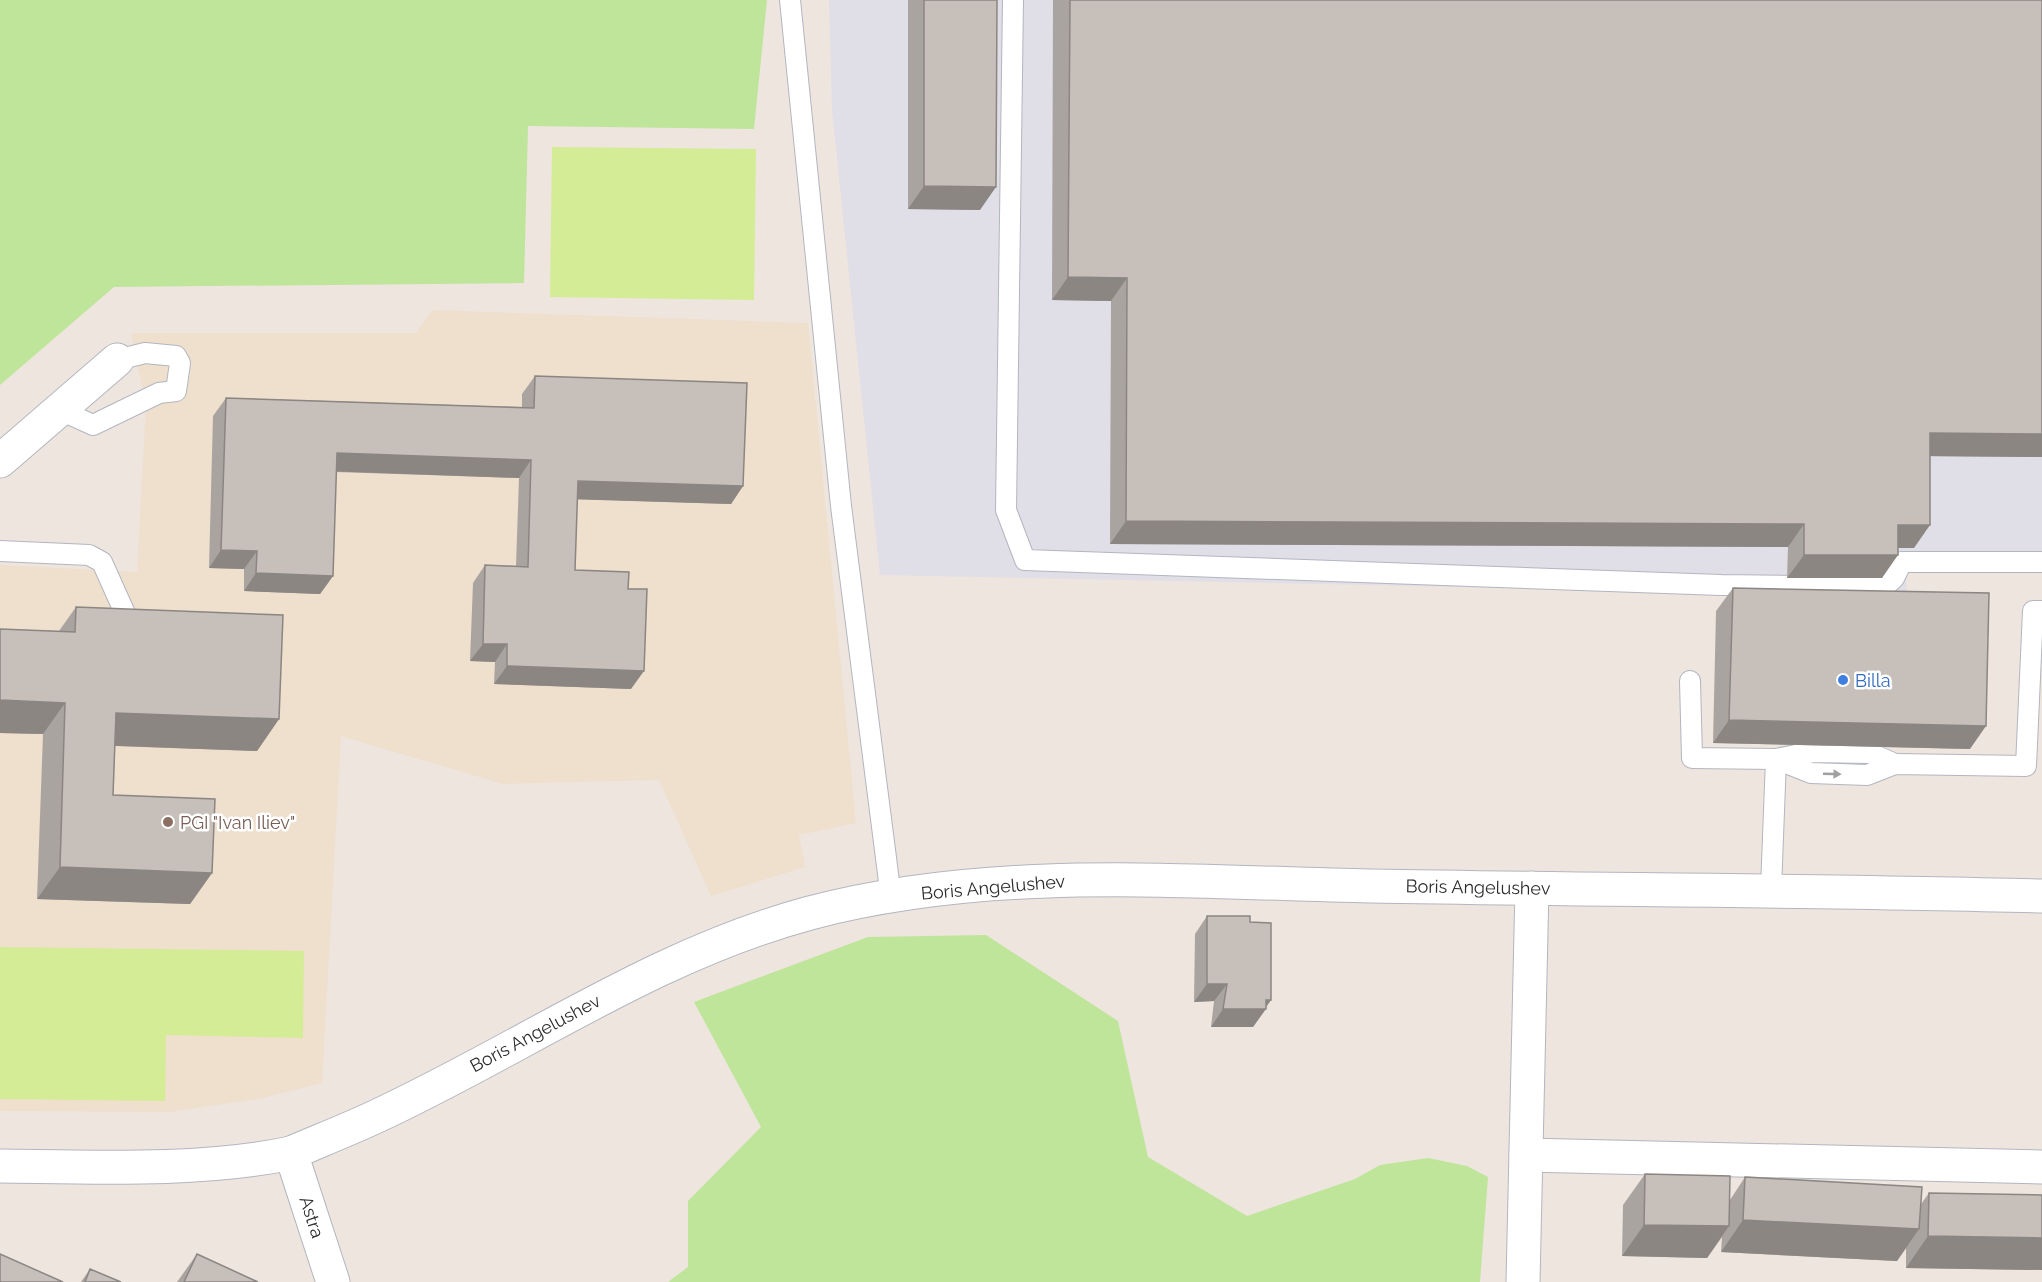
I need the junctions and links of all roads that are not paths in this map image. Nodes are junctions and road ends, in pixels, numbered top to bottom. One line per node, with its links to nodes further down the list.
1 (790, 0): 16 (lane)
2 (1013, 0): 7 (lane)
3 (117, 360): 4 (street); 4 (lane)
4 (60, 410): 5 (street)
5 (0, 461)
6 (0, 551): 9 (lane)
7 (2042, 562)
8 (2042, 611): 12 (lane)
9 (128, 620)
10 (1690, 681): 11 (lane)
11 (1776, 759): 12 (lane); 14 (lane)
12 (2034, 766)
13 (1532, 888): 14 (street, Boris Angelushev); 16 (street, Boris Angelushev); 18 (street)
14 (1771, 889): 15 (street, Boris Angelushev)
15 (2042, 896)
16 (891, 897): 17 (street, Boris Angelushev)
17 (291, 1153): 19 (street, Boris Angelushev); 21 (street, Astra)
18 (1526, 1155): 20 (street); 22 (street)
19 (0, 1166)
20 (2042, 1167)
21 (333, 1282)
22 (1523, 1282)

